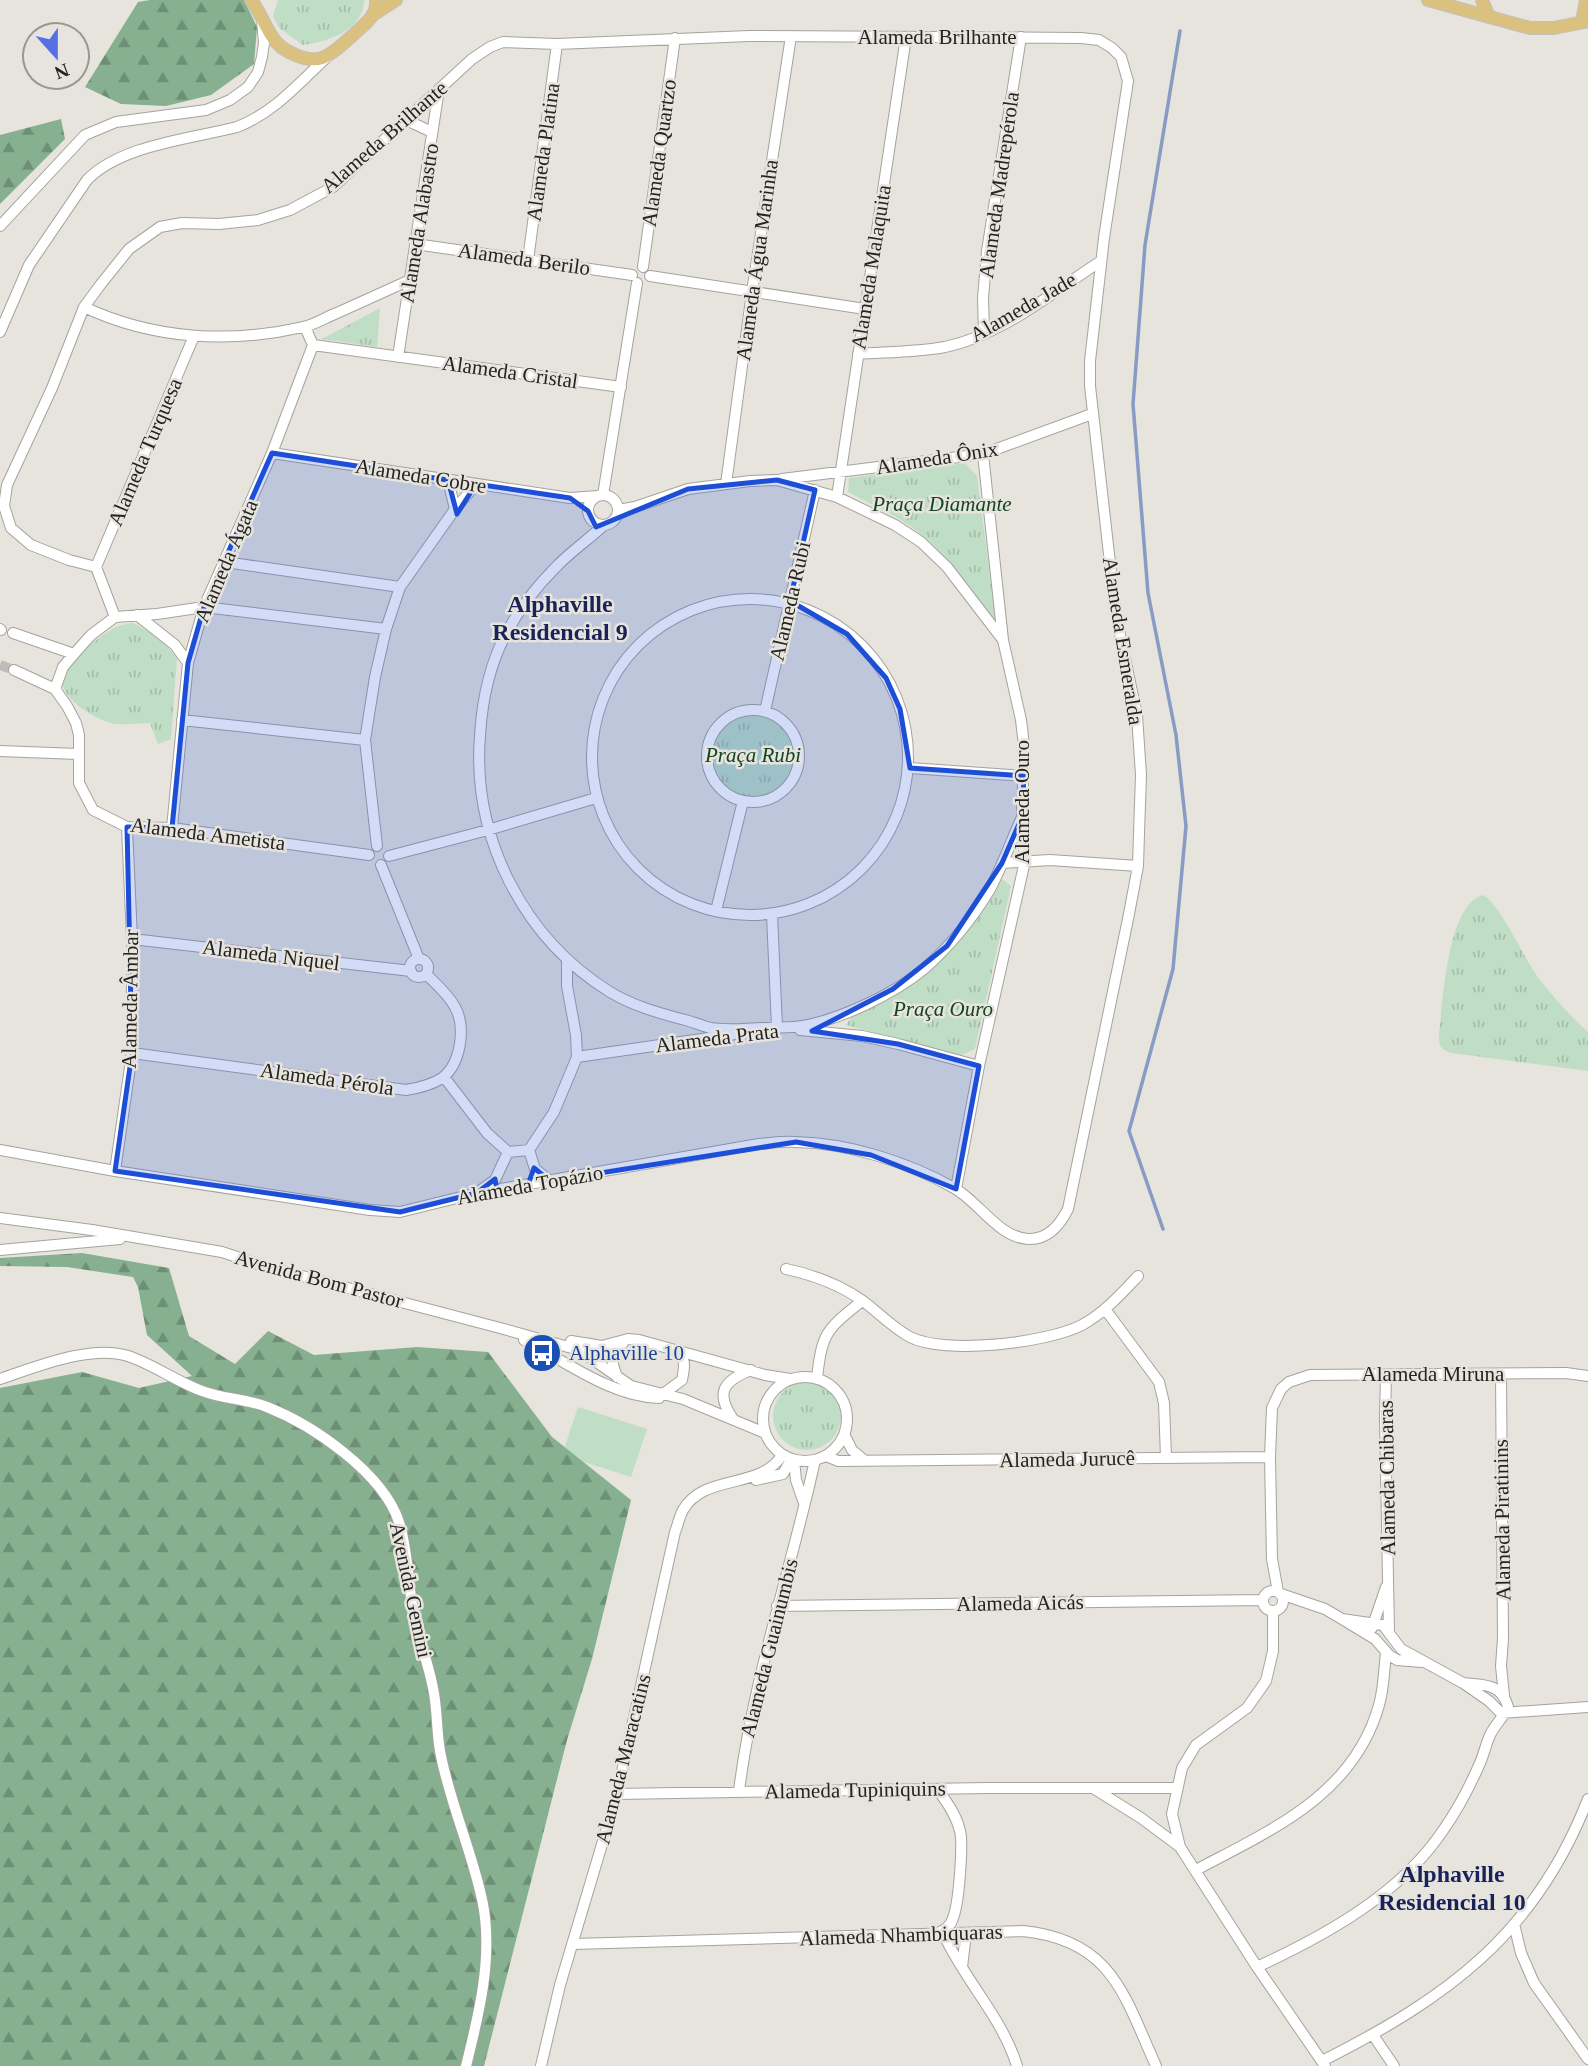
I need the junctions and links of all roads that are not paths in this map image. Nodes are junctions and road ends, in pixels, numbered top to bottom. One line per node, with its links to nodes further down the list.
1 (251, 0): 9 (main road)
2 (267, 0): 9 (main road)
3 (376, 0): 8 (main road)
4 (396, 0): 8 (main road)
5 (1428, 0): 10 (main road)
6 (1482, 0): 10 (main road)
7 (1586, 0): 11 (main road)
8 (373, 15): 18 (main road)
9 (262, 17): 18 (main road); 22 (street)
10 (1489, 17): 11 (main road)
11 (1585, 22)
12 (791, 36): 13 (street, Alameda Brilhante); 15 (street, Alameda Brilhante); 29 (street, Alameda Água Marinha)
13 (906, 37): 14 (street, Alameda Brilhante); 31 (street, Alameda Malaquita)
14 (1021, 37): 16 (street, Alameda Brilhante); 34 (street, Alameda Madrepérola)
15 (675, 38): 17 (street, Alameda Brilhante); 26 (street, Alameda Quartzo)
16 (1098, 40): 25 (street, Alameda Esmeralda)
17 (557, 44): 19 (street, Alameda Brilhante); 24 (street, Alameda Platina)
18 (335, 50): 33 (street)
19 (439, 89): 20 (street, Alameda Brilhante); 21 (street, Alameda Alabastro)
20 (406, 120): 21 (street); 30 (street, Alameda Brilhante)
21 (432, 132): 23 (street, Alameda Alabastro)
22 (0, 226)
23 (415, 244): 24 (street, Alameda Berilo); 27 (street, Alameda Alabastro)
24 (528, 260): 28 (street, Alameda Berilo)
25 (1101, 261): 34 (street, Alameda Jade); 40 (street, Alameda Esmeralda)
26 (646, 272): 28 (street); 29 (street)
27 (410, 279): 32 (street); 38 (street, Alameda Alabastro)
28 (635, 279): 39 (street)
29 (752, 292): 31 (street); 47 (street, Alameda Água Marinha)
30 (84, 307): 35 (street); 58 (street, Alameda Brilhante)
31 (865, 309): 37 (street, Alameda Malaquita)
32 (305, 327): 35 (street); 36 (street)
33 (0, 332)
34 (984, 333): 37 (street, Alameda Jade)
35 (194, 336): 58 (street, Alameda Turquesa)
36 (313, 345): 38 (street, Alameda Cristal); 41 (street, Alameda Ágata)
37 (858, 354): 43 (street, Alameda Malaquita)
38 (398, 357): 39 (street, Alameda Cristal)
39 (621, 387): 49 (street)
40 (1092, 414): 42 (street, Alameda Ônix); 89 (street, Alameda Esmeralda)
41 (272, 453): 44 (street, Alameda Cobre); 57 (street, Alameda Ágata)
42 (983, 454): 43 (street, Alameda Ônix); 66 (street, Alameda Ouro)
43 (840, 471): 45 (street, Alameda Ônix); 50 (street, Alameda Malaquita)
44 (448, 480): 46 (street, Alameda Cobre); 52 (street)
45 (777, 480): 47 (street, Alameda Ônix); 48 (street)
46 (476, 484): 51 (street, Alameda Cobre); 52 (street)
47 (726, 484): 53 (street, Alameda Ônix)
48 (815, 491): 50 (street); 60 (street, Alameda Rubi)
49 (600, 496): 51 (street, Alameda Cobre); 53 (street); 54 (street)
50 (837, 497): 66 (street)
51 (570, 498): 54 (street, Alameda Cobre)
52 (454, 509): 59 (street)
53 (617, 514): 55 (street)
54 (590, 515): 55 (street); 56 (street)
55 (604, 525): 56 (street)
56 (578, 547): 83 (street)
57 (225, 562): 59 (street); 61 (street, Alameda Ágata)
58 (96, 567): 63 (street)
59 (400, 587): 64 (street)
60 (790, 601): 71 (street, Alameda Rubi); 76 (street); 78 (street)
61 (204, 607): 62 (street); 64 (street); 68 (street, Alameda Ágata)
62 (136, 615): 63 (street); 68 (street)
63 (115, 617): 67 (street)
64 (386, 629): 73 (street)
65 (5, 631): 67 (street)
66 (1003, 640): 77 (street, Alameda Ouro)
67 (74, 654): 70 (street)
68 (188, 663): 72 (street, Alameda Ágata)
69 (14, 670): 70 (street)
70 (56, 691): 75 (street, Alameda Ametista)
71 (765, 711): 79 (street); 79 (street)
72 (182, 720): 73 (street); 82 (street, Alameda Ágata)
73 (365, 740): 84 (street)
74 (0, 751): 75 (street)
75 (78, 754): 81 (street, Alameda Ametista)
76 (910, 768): 77 (street); 91 (street)
77 (1024, 776): 80 (street, Alameda Ouro)
78 (596, 798): 83 (street); 90 (street)
79 (743, 801): 90 (street)
80 (1022, 817): 86 (street, Alameda Ouro); 87 (street)
81 (127, 827): 82 (street, Alameda Ametista); 92 (street, Alameda Âmbar)
82 (172, 828): 84 (street, Alameda Ametista)
83 (488, 830): 85 (street); 94 (street)
84 (373, 851): 85 (street); 88 (street)
85 (389, 856): 88 (street)
86 (1025, 860): 87 (street); 89 (street); 102 (street, Alameda Ouro)
87 (1002, 863): 98 (street)
88 (381, 866): 93 (street)
89 (1138, 866): 115 (street, Alameda Esmeralda)
90 (716, 911): 91 (street)
91 (772, 915): 98 (street)
92 (132, 939): 95 (street, Alameda Niquel); 100 (street, Alameda Âmbar)
93 (419, 959): 95 (street); 96 (street)
94 (567, 959): 97 (street); 101 (street)
95 (411, 971): 96 (street)
96 (425, 974): 103 (street)
97 (688, 1021): 98 (street); 99 (street)
98 (777, 1027): 99 (street, Alameda Prata); 102 (street, Alameda Prata)
99 (687, 1041): 101 (street, Alameda Prata)
100 (132, 1053): 103 (street, Alameda Pérola); 108 (street, Alameda Âmbar)
101 (577, 1057): 105 (street)
102 (979, 1066): 112 (street, Alameda Ouro)
103 (444, 1077): 106 (street)
104 (0, 1150): 108 (street, Alameda Topázio)
105 (529, 1150): 106 (street); 107 (street)
106 (508, 1153): 110 (street)
107 (535, 1169): 109 (street); 111 (street)
108 (115, 1171): 110 (street, Alameda Topázio)
109 (550, 1181): 111 (street, Alameda Topázio); 112 (street, Alameda Topázio)
110 (496, 1185): 111 (street, Alameda Topázio)
111 (528, 1185)
112 (956, 1189): 115 (street, Alameda Topázio)
113 (0, 1218): 114 (street, Avenida Bom Pastor)
114 (137, 1238): 116 (street, Avenida Bom Pastor); 121 (street, Avenida Bom Pastor)
115 (1039, 1238)
116 (0, 1250)
117 (786, 1269): 119 (street)
118 (1138, 1276): 120 (street)
119 (862, 1301): 120 (street); 129 (street)
120 (1105, 1309): 137 (street)
121 (500, 1328): 122 (street, Avenida Bom Pastor); 128 (street, Avenida Bom Pastor); 133 (street, Avenida Bom Pastor)
122 (628, 1339): 123 (street, Avenida Bom Pastor); 128 (street)
123 (677, 1351): 124 (street, Avenida Bom Pastor); 132 (street)
124 (751, 1370): 131 (street, Avenida Bom Pastor); 134 (street)
125 (1501, 1374): 126 (street, Alameda Miruna); 127 (street, Alameda Miruna); 154 (street, Alameda Piratinins)
126 (1386, 1375): 138 (street, Alameda Miruna); 143 (street, Alameda Chibaras)
127 (1588, 1376)
128 (618, 1378): 132 (street, Avenida Bom Pastor)
129 (817, 1378): 131 (street); 136 (street)
130 (0, 1379): 181 (street, Avenida Gemini)
131 (790, 1379): 135 (street)
132 (663, 1394): 133 (street, Avenida Bom Pastor)
133 (684, 1399): 134 (street, Avenida Bom Pastor)
134 (734, 1420): 135 (street, Avenida Bom Pastor)
135 (765, 1433): 139 (street)
136 (845, 1436): 140 (street); 141 (street)
137 (1166, 1457): 138 (street, Alameda Jurucê); 141 (street, Alameda Jurucê)
138 (1270, 1457): 144 (street)
139 (789, 1458): 140 (street); 142 (street); 168 (street, Alameda Maracatins)
140 (820, 1458): 141 (street, Alameda Jurucê); 142 (street, Alameda Guainumbis)
141 (864, 1460)
142 (805, 1506): 146 (street, Alameda Guainumbis)
143 (1388, 1581): 149 (street); 150 (street, Alameda Chibaras)
144 (1273, 1594): 145 (street, Alameda Aicás); 146 (street, Alameda Aicás); 147 (street); 147 (street)
145 (1313, 1605): 147 (street); 148 (street, Alameda Aicás)
146 (777, 1606): 167 (street, Alameda Guainumbis)
147 (1277, 1609): 165 (street)
148 (1342, 1619): 149 (street, Alameda Aicás); 151 (street, Alameda Aicás)
149 (1374, 1623): 150 (street, Alameda Aicás); 151 (street)
150 (1390, 1632): 153 (street, Alameda Aicás)
151 (1370, 1636): 152 (street, Alameda Aicás)
152 (1386, 1652): 153 (street, Alameda Aicás); 155 (street)
153 (1399, 1655): 155 (street); 156 (street, Alameda Aicás)
154 (1501, 1666): 157 (street); 159 (street, Alameda Piratinins)
155 (1384, 1676): 171 (street)
156 (1463, 1683): 157 (street, Alameda Aicás); 158 (street, Alameda Aicás)
157 (1490, 1685): 158 (street); 159 (street)
158 (1489, 1701): 159 (street, Alameda Aicás); 163 (street)
159 (1505, 1704): 161 (street); 163 (street)
160 (1588, 1707): 161 (street)
161 (1575, 1708): 162 (street)
162 (1588, 1713)
163 (1490, 1735): 177 (street)
164 (1093, 1788): 165 (street, Alameda Tupiniquins); 166 (street, Alameda Tupiniquins); 170 (street)
165 (1176, 1788): 170 (street)
166 (937, 1789): 167 (street, Alameda Tupiniquins); 174 (street)
167 (739, 1791): 168 (street, Alameda Tupiniquins)
168 (617, 1794): 175 (street, Alameda Maracatins)
169 (1588, 1799): 172 (street)
170 (1180, 1847): 171 (street)
171 (1196, 1870): 177 (street)
172 (1514, 1924): 178 (street); 179 (street)
173 (966, 1934): 174 (street, Alameda Nhambiquaras); 176 (street); 185 (street, Alameda Nhambiquaras)
174 (940, 1935): 175 (street, Alameda Nhambiquaras); 176 (street)
175 (574, 1944): 182 (street, Alameda Maracatins)
176 (962, 1967): 184 (street)
177 (1257, 1967): 180 (street)
178 (1373, 2035): 180 (street); 186 (street)
179 (1588, 2059)
180 (1323, 2063)
181 (466, 2066)
182 (541, 2066): 183 (street)
183 (550, 2066)
184 (1017, 2066)
185 (1156, 2066)
186 (1394, 2066)

